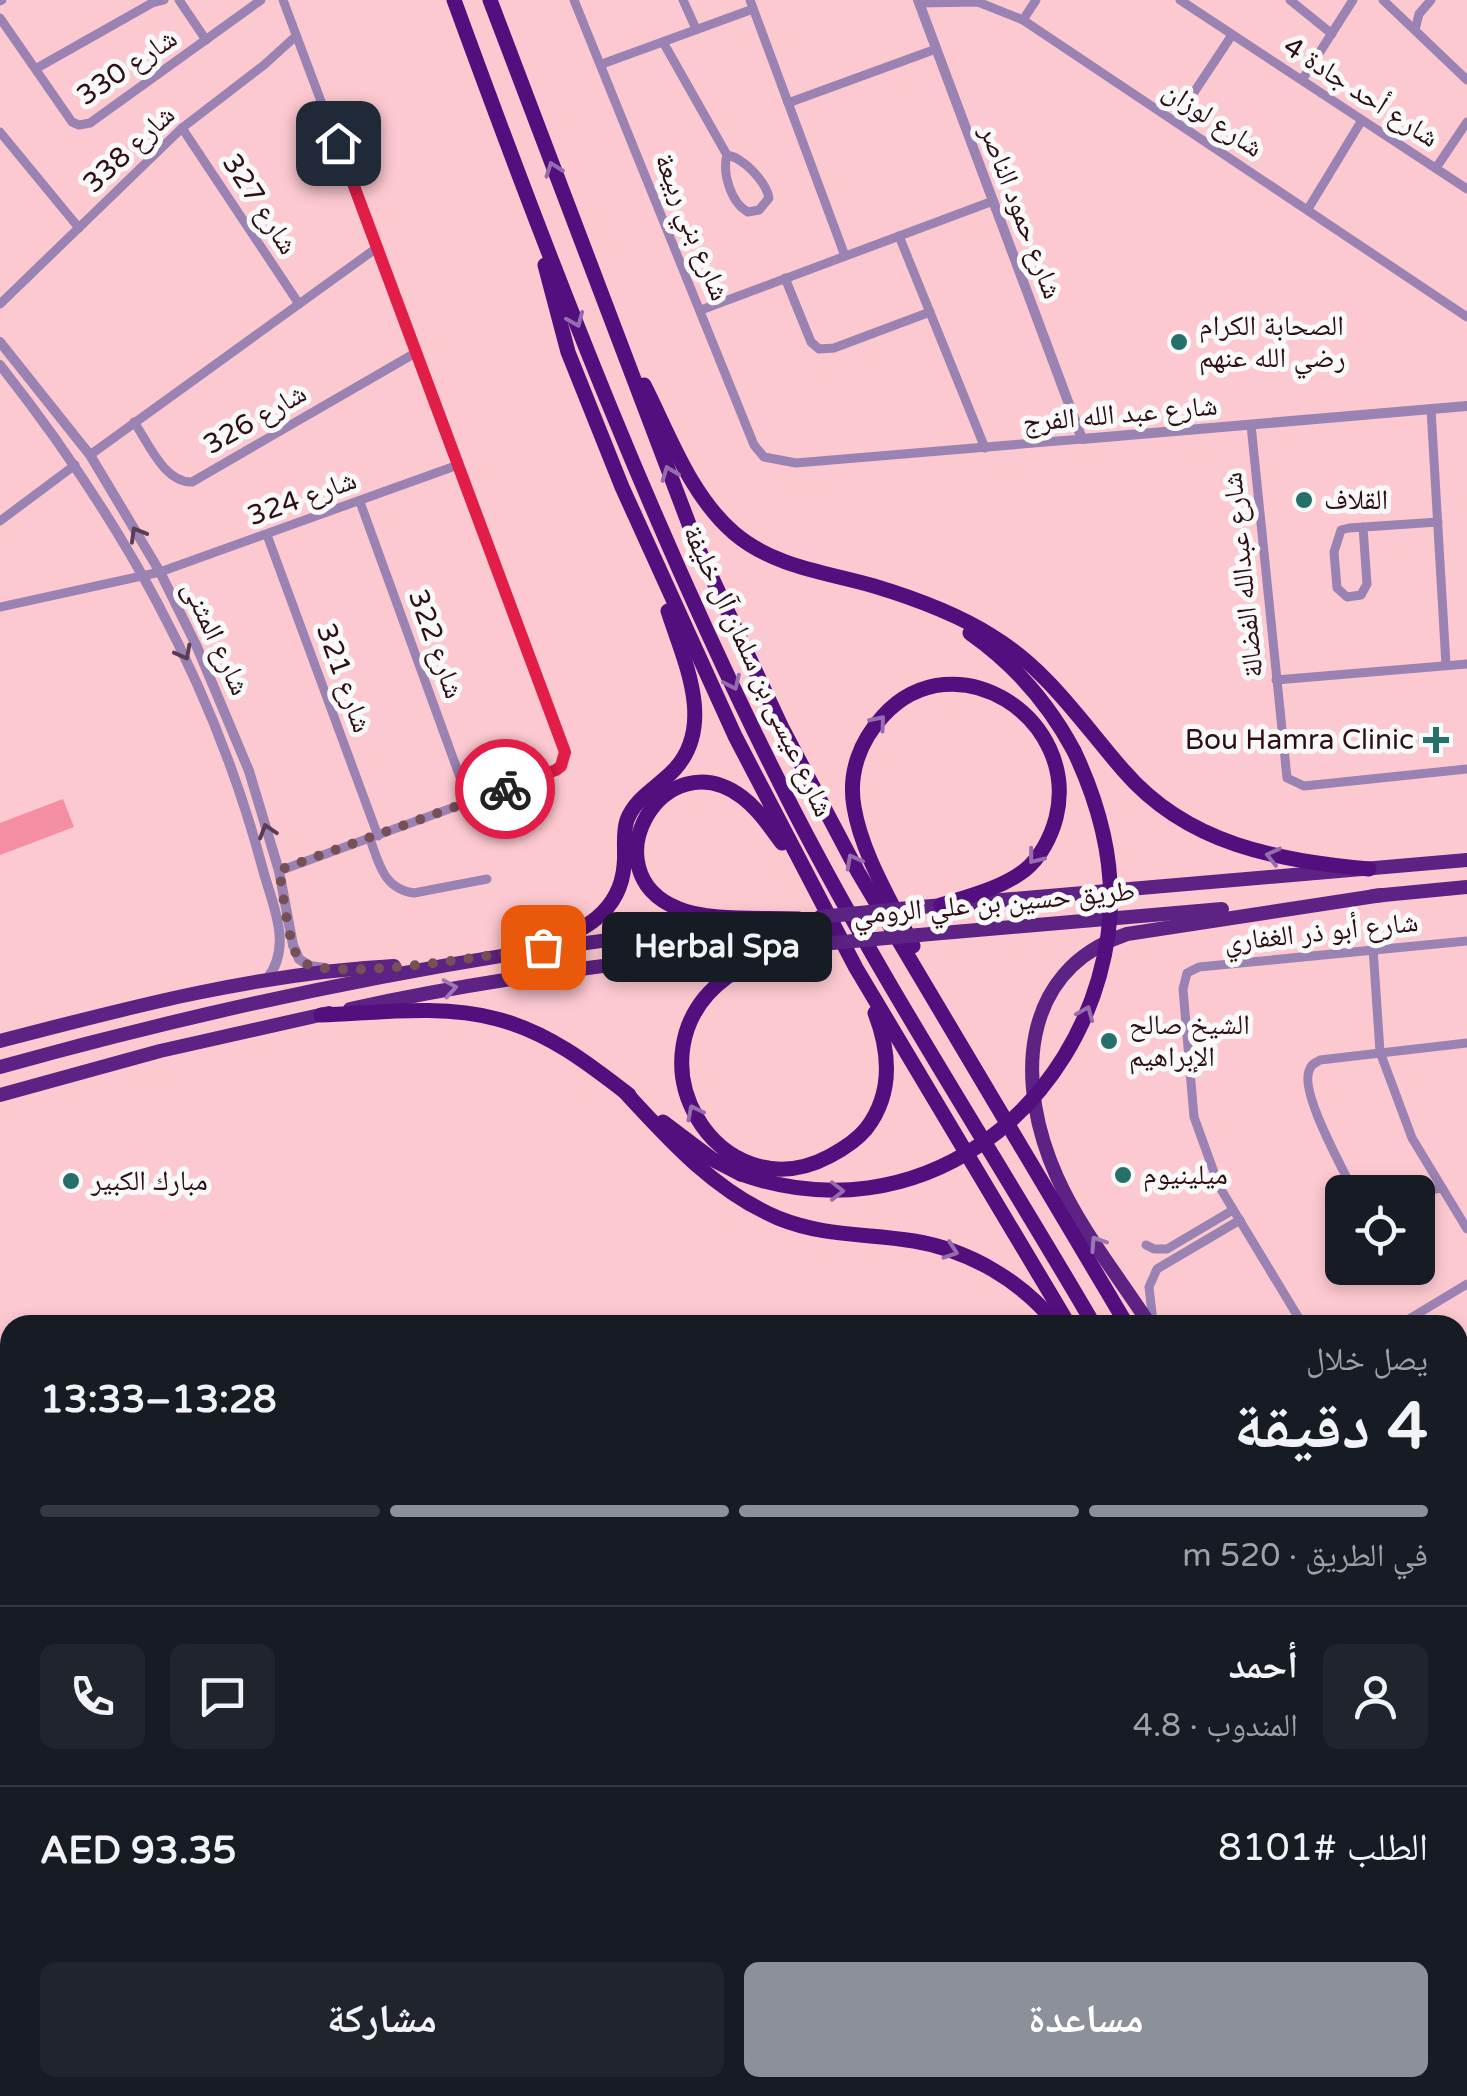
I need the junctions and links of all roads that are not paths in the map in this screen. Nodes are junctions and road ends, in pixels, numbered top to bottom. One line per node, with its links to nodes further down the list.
1 (164, 0): 28 (street)
2 (179, 0): 24 (street)
3 (261, 0): 24 (street, شارع 330)
4 (284, 0): 23 (street)
5 (454, 0): 43 (highway, شارع عيسى بن سلمان آل خليفة)
6 (490, 0): 53 (highway, شارع عيسى بن سلمان آل خليفة, one-way to 6)
7 (574, 0): 27 (street, شارع بني ربيعة)
8 (684, 0): 19 (street)
9 (1036, 0): 18 (street)
10 (1180, 0): 22 (street, شارع أحد جادة 4)
11 (1290, 0): 21 (street)
12 (1353, 0): 21 (street)
13 (1383, 0): 20 (street)
14 (1430, 0): 20 (street)
15 (918, 2): 18 (street, شارع لوزان); 26 (street, شارع حمود الناصر)
16 (751, 4): 19 (street); 31 (street)
17 (0, 18): 28 (street, شارع 330)
18 (1023, 20): 33 (street, شارع لوزان)
19 (696, 30): 25 (street)
20 (1416, 30): 30 (street)
21 (1332, 34): 29 (street)
22 (1232, 35): 29 (street, شارع أحد جادة 4); 33 (street)
23 (296, 36): 35 (street, شارع 338); 45 (street)
24 (206, 40): 28 (street, شارع 330)
25 (663, 42): 27 (street); 37 (street)
26 (936, 49): 31 (street); 40 (street, شارع حمود الناصر)
27 (602, 64): 50 (street, شارع بني ربيعة)
28 (36, 68)
29 (1302, 80): 32 (street, شارع أحد جادة 4)
30 (1467, 80)
31 (788, 103): 46 (street)
32 (1362, 120): 38 (street, شارع أحد جادة 4); 41 (street)
33 (1175, 121): 41 (street, شارع لوزان)
34 (1467, 122): 38 (street)
35 (182, 128): 42 (street, شارع 338); 49 (street, شارع 327)
36 (1, 136): 42 (street)
37 (727, 155): 37 (street)
38 (1436, 168): 39 (street, شارع أحد جادة 4)
39 (1467, 188)
40 (992, 200): 44 (street); 61 (street, شارع حمود الناصر)
41 (1308, 209): 52 (street, شارع لوزان)
42 (79, 228): 48 (street, شارع 338)
43 (537, 228): 72 (highway); 118 (highway, شارع عيسى بن سلمان آل خليفة, one-way to 118)
44 (899, 236): 46 (street); 51 (street)
45 (378, 247): 49 (street); 55 (street)
46 (845, 256): 47 (street)
47 (785, 278): 50 (street); 51 (street)
48 (0, 304)
49 (299, 304): 59 (street)
50 (701, 310): 64 (street, شارع بني ربيعة)
51 (930, 312): 62 (street)
52 (1466, 315)
53 (612, 326): 75 (highway); 101 (highway, شارع عيسى بن سلمان آل خليفة, one-way to 53)
54 (0, 342): 63 (street, شارع المثنى)
55 (418, 352): 59 (street, شارع 326); 65 (street)
56 (0, 364): 66 (street, شارع المثنى)
57 (1467, 406): 58 (street, شارع عبد الله الفرج)
58 (1432, 410): 60 (street, شارع عبد الله الفرج); 69 (street)
59 (134, 422): 63 (street)
60 (1251, 425): 61 (street, شارع عبد الله الفرج); 79 (street, شارع عبدالله الفضالة)
61 (1082, 440): 62 (street, شارع عبد الله الفرج)
62 (985, 448): 64 (street, شارع عبد الله الفرج)
63 (90, 455): 73 (street, شارع المثنى, one-way to 63)
64 (776, 462)
65 (458, 465): 67 (street, شارع 324); 81 (street)
66 (75, 466): 68 (street); 74 (street, شارع المثنى)
67 (360, 502): 71 (street, شارع 324); 81 (street, شارع 322)
68 (0, 521)
69 (1438, 522): 70 (street); 78 (street)
70 (1363, 527): 70 (street)
71 (267, 535): 73 (street, شارع 324); 82 (street, شارع 321)
72 (650, 555): 87 (highway); 94 (highway)
73 (160, 572): 74 (street, شارع 324); 85 (street, شارع المثنى, one-way to 73)
74 (142, 575): 76 (street, شارع 324); 99 (street, شارع المثنى, one-way to 99)
75 (929, 607): 84 (highway, one-way to 75); 106 (highway, one-way to 75, bridge)
76 (0, 608)
77 (1467, 664): 78 (street)
78 (1446, 665): 79 (street)
79 (1276, 680): 80 (street, شارع عبدالله الفضالة)
80 (1467, 769)
81 (469, 802): 82 (street)
82 (374, 837): 85 (street); 86 (street, شارع 321)
83 (1467, 860): 84 (highway, طريق حسين بن علي الرومي)
84 (1369, 869): 90 (highway, طريق حسين بن علي الرومي)
85 (279, 870): 98 (street, شارع المثنى)
86 (487, 880)
87 (810, 883): 91 (highway); 97 (highway)
88 (1467, 888): 89 (highway, طريق حسين بن علي الرومي)
89 (1382, 895): 93 (highway, طريق حسين بن علي الرومي, bridge); 120 (highway, one-way to 89)
90 (942, 905): 91 (highway, طريق حسين بن علي الرومي, bridge); 101 (highway, one-way to 90)
91 (798, 918): 94 (highway, طريق حسين بن علي الرومي)
92 (1467, 941): 95 (street, شارع أبو ذر الغفاري)
93 (805, 945): 97 (highway, one-way to 93); 100 (highway, طريق حسين بن علي الرومي, one-way to 93)
94 (543, 947): 96 (highway, طريق حسين بن علي الرومي)
95 (1373, 948): 104 (street); 111 (street, شارع أبو ذر الغفاري)
96 (445, 964): 98 (highway); 105 (highway, طريق حسين بن علي الرومي)
97 (856, 968): 117 (highway)
98 (332, 969): 99 (highway)
99 (267, 978): 102 (highway)
100 (321, 1015): 106 (highway); 107 (highway, طريق حسين بن علي الرومي)
101 (955, 1036): 119 (highway, شارع عيسى بن سلمان آل خليفة)
102 (0, 1041)
103 (1467, 1043): 104 (street)
104 (1380, 1052): 108 (street); 109 (street)
105 (0, 1067)
106 (624, 1092): 116 (highway, one-way to 116)
107 (0, 1096)
108 (1346, 1175)
109 (1442, 1188): 110 (street); 113 (street)
110 (1435, 1189)
111 (1233, 1210): 112 (street, شارع أبو ذر الغفاري); 114 (street)
112 (1240, 1220): 114 (street); 122 (street, شارع أبو ذر الغفاري)
113 (1467, 1229)
114 (1174, 1258): 121 (street)
115 (1467, 1284): 123 (street)
116 (1047, 1315)
117 (1063, 1315)
118 (1088, 1315)
119 (1122, 1315)
120 (1145, 1315)
121 (1151, 1315)
122 (1297, 1315)
123 (1416, 1315)

